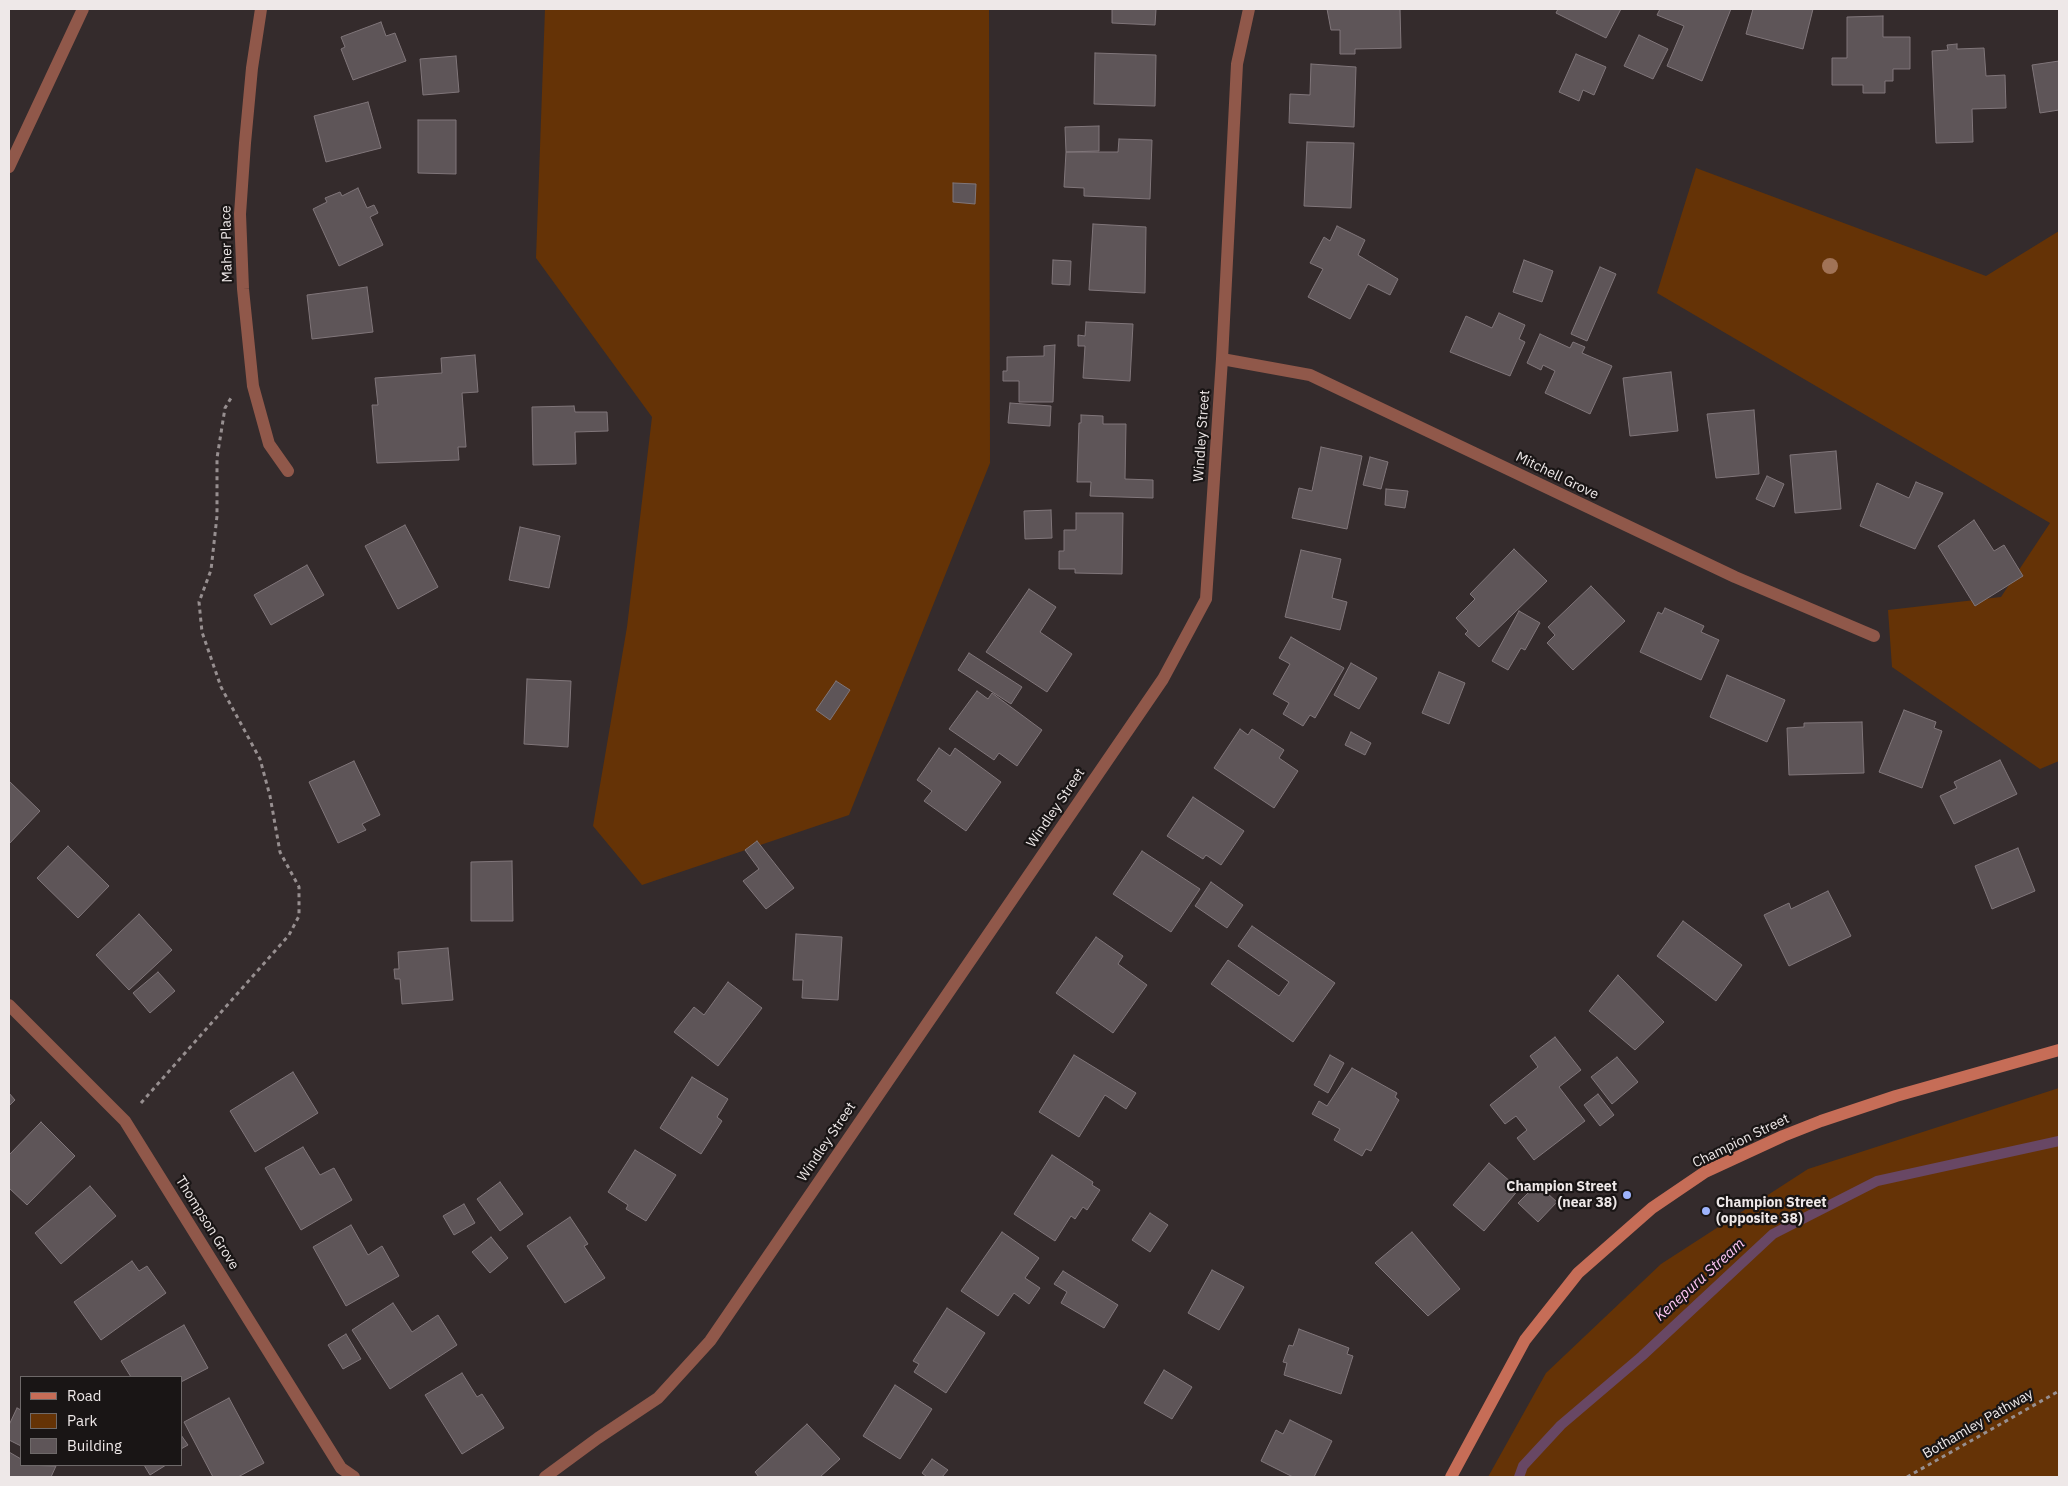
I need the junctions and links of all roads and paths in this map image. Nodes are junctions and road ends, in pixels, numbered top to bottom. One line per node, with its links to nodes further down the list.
1 (83, 9): 4 (street)
2 (261, 9): 6 (street, Maher Place)
3 (1249, 9): 5 (street, Windley Street)
4 (9, 166)
5 (1222, 359): 8 (street, Mitchell Grove); 14 (street, Windley Street)
6 (253, 386): 7 (street, Maher Place); 11 (path)
7 (288, 471)
8 (1874, 636)
9 (9, 1005): 11 (street, Thompson Grove)
10 (2059, 1050): 15 (main road, Champion Street)
11 (126, 1121): 13 (street, Thompson Grove)
12 (2059, 1391): 16 (path, Bothamley Pathway)
13 (354, 1477)
14 (545, 1477)
15 (1451, 1477)
16 (1908, 1477)

